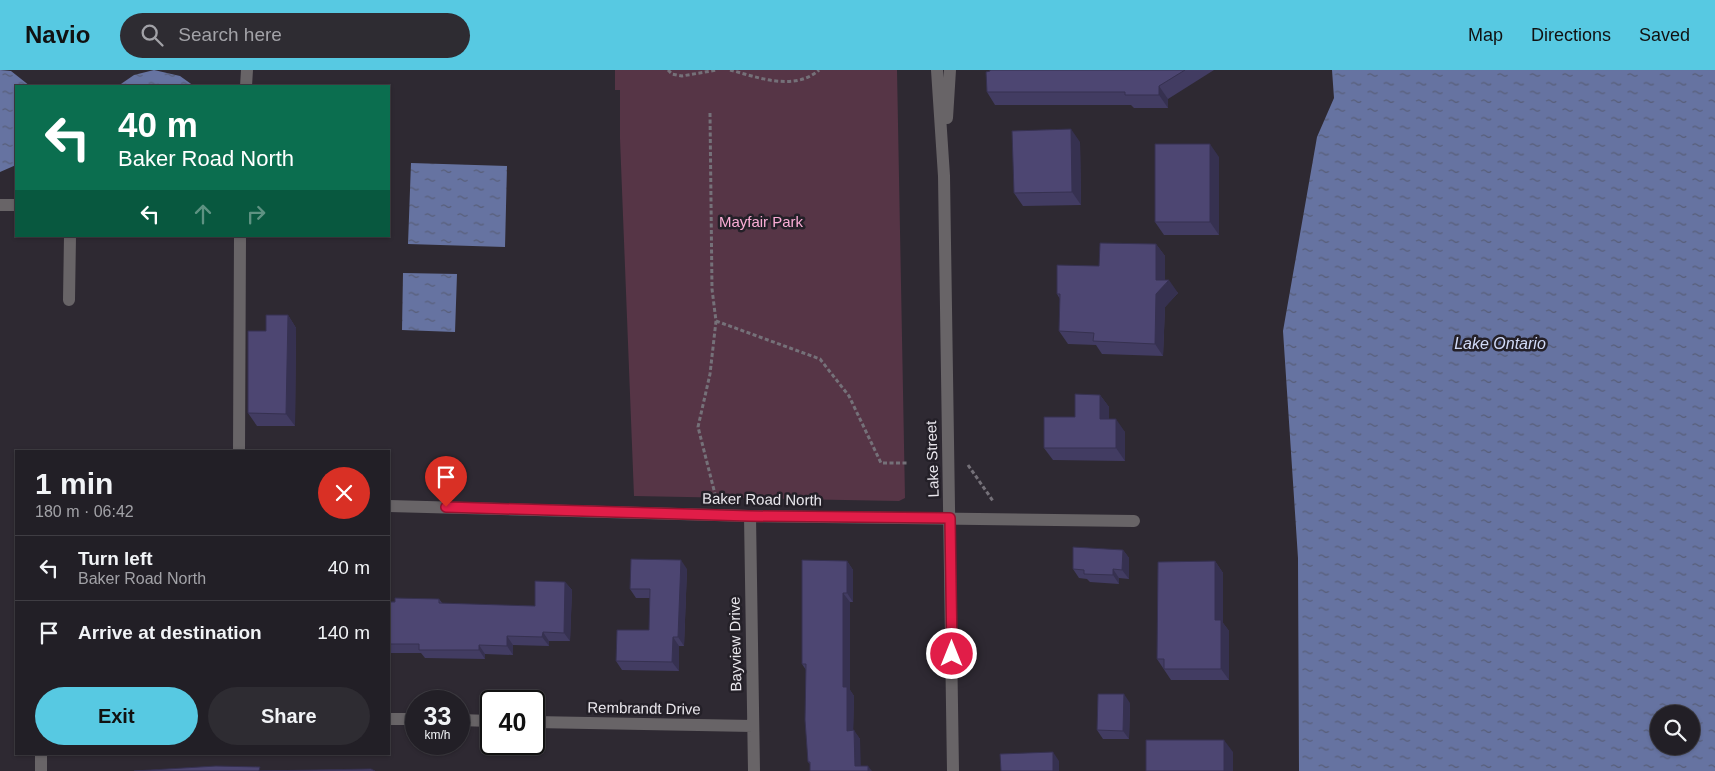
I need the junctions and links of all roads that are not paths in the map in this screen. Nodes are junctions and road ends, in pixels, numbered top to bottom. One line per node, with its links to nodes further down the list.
1 (247, 70): 4 (street)
2 (937, 70): 5 (street, Lake Street)
3 (950, 70): 5 (street, Lake Street)
4 (246, 85)
5 (944, 176): 14 (street, Lake Street)
6 (0, 205): 7 (street)
7 (15, 205)
8 (70, 237): 10 (street)
9 (240, 237): 11 (street)
10 (69, 300)
11 (239, 450)
12 (390, 506): 13 (street, Baker Road North)
13 (750, 516): 14 (street, Baker Road North); 19 (street, Bayview Drive)
14 (950, 518): 15 (street, Baker Road North); 23 (street, Lake Street)
15 (1134, 521)
16 (390, 719): 17 (street)
17 (405, 719)
18 (545, 722): 19 (street, Rembrandt Drive)
19 (753, 726): 22 (street, Bayview Drive)
20 (41, 755): 21 (street)
21 (41, 771)
22 (754, 771)
23 (953, 771)

